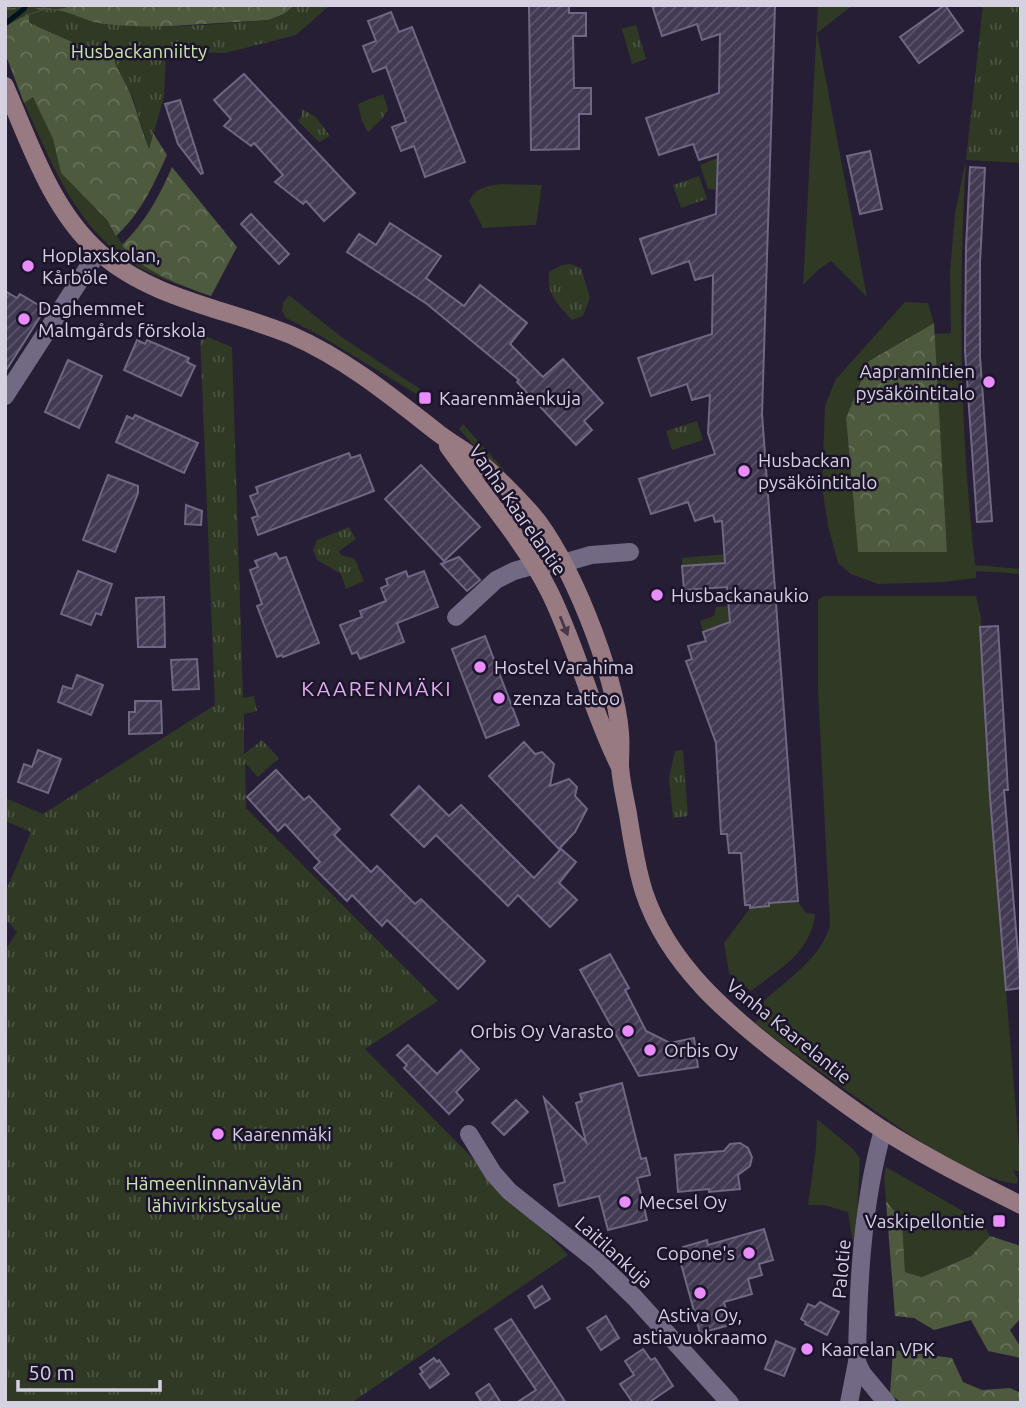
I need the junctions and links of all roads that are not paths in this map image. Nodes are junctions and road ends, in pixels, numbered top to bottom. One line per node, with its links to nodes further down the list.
1 (5, 86): 2 (main road, Vanha Kaarelantie)
2 (98, 252): 3 (street); 4 (main road, Vanha Kaarelantie)
3 (5, 396)
4 (440, 435): 6 (main road, Vanha Kaarelantie); 7 (main road, Vanha Kaarelantie)
5 (629, 552): 6 (street)
6 (563, 563): 7 (street); 9 (main road, Vanha Kaarelantie)
7 (535, 565): 8 (street); 9 (main road, Vanha Kaarelantie, one-way to 9)
8 (456, 617)
9 (620, 768): 10 (main road, Vanha Kaarelantie)
10 (883, 1130): 12 (main road, Vanha Kaarelantie); 13 (street, Palotie)
11 (469, 1134): 14 (street, Laitilankuja)
12 (1021, 1205)
13 (857, 1362): 15 (street, Palotie); 16 (street)
14 (730, 1403)
15 (849, 1403)
16 (887, 1403)

